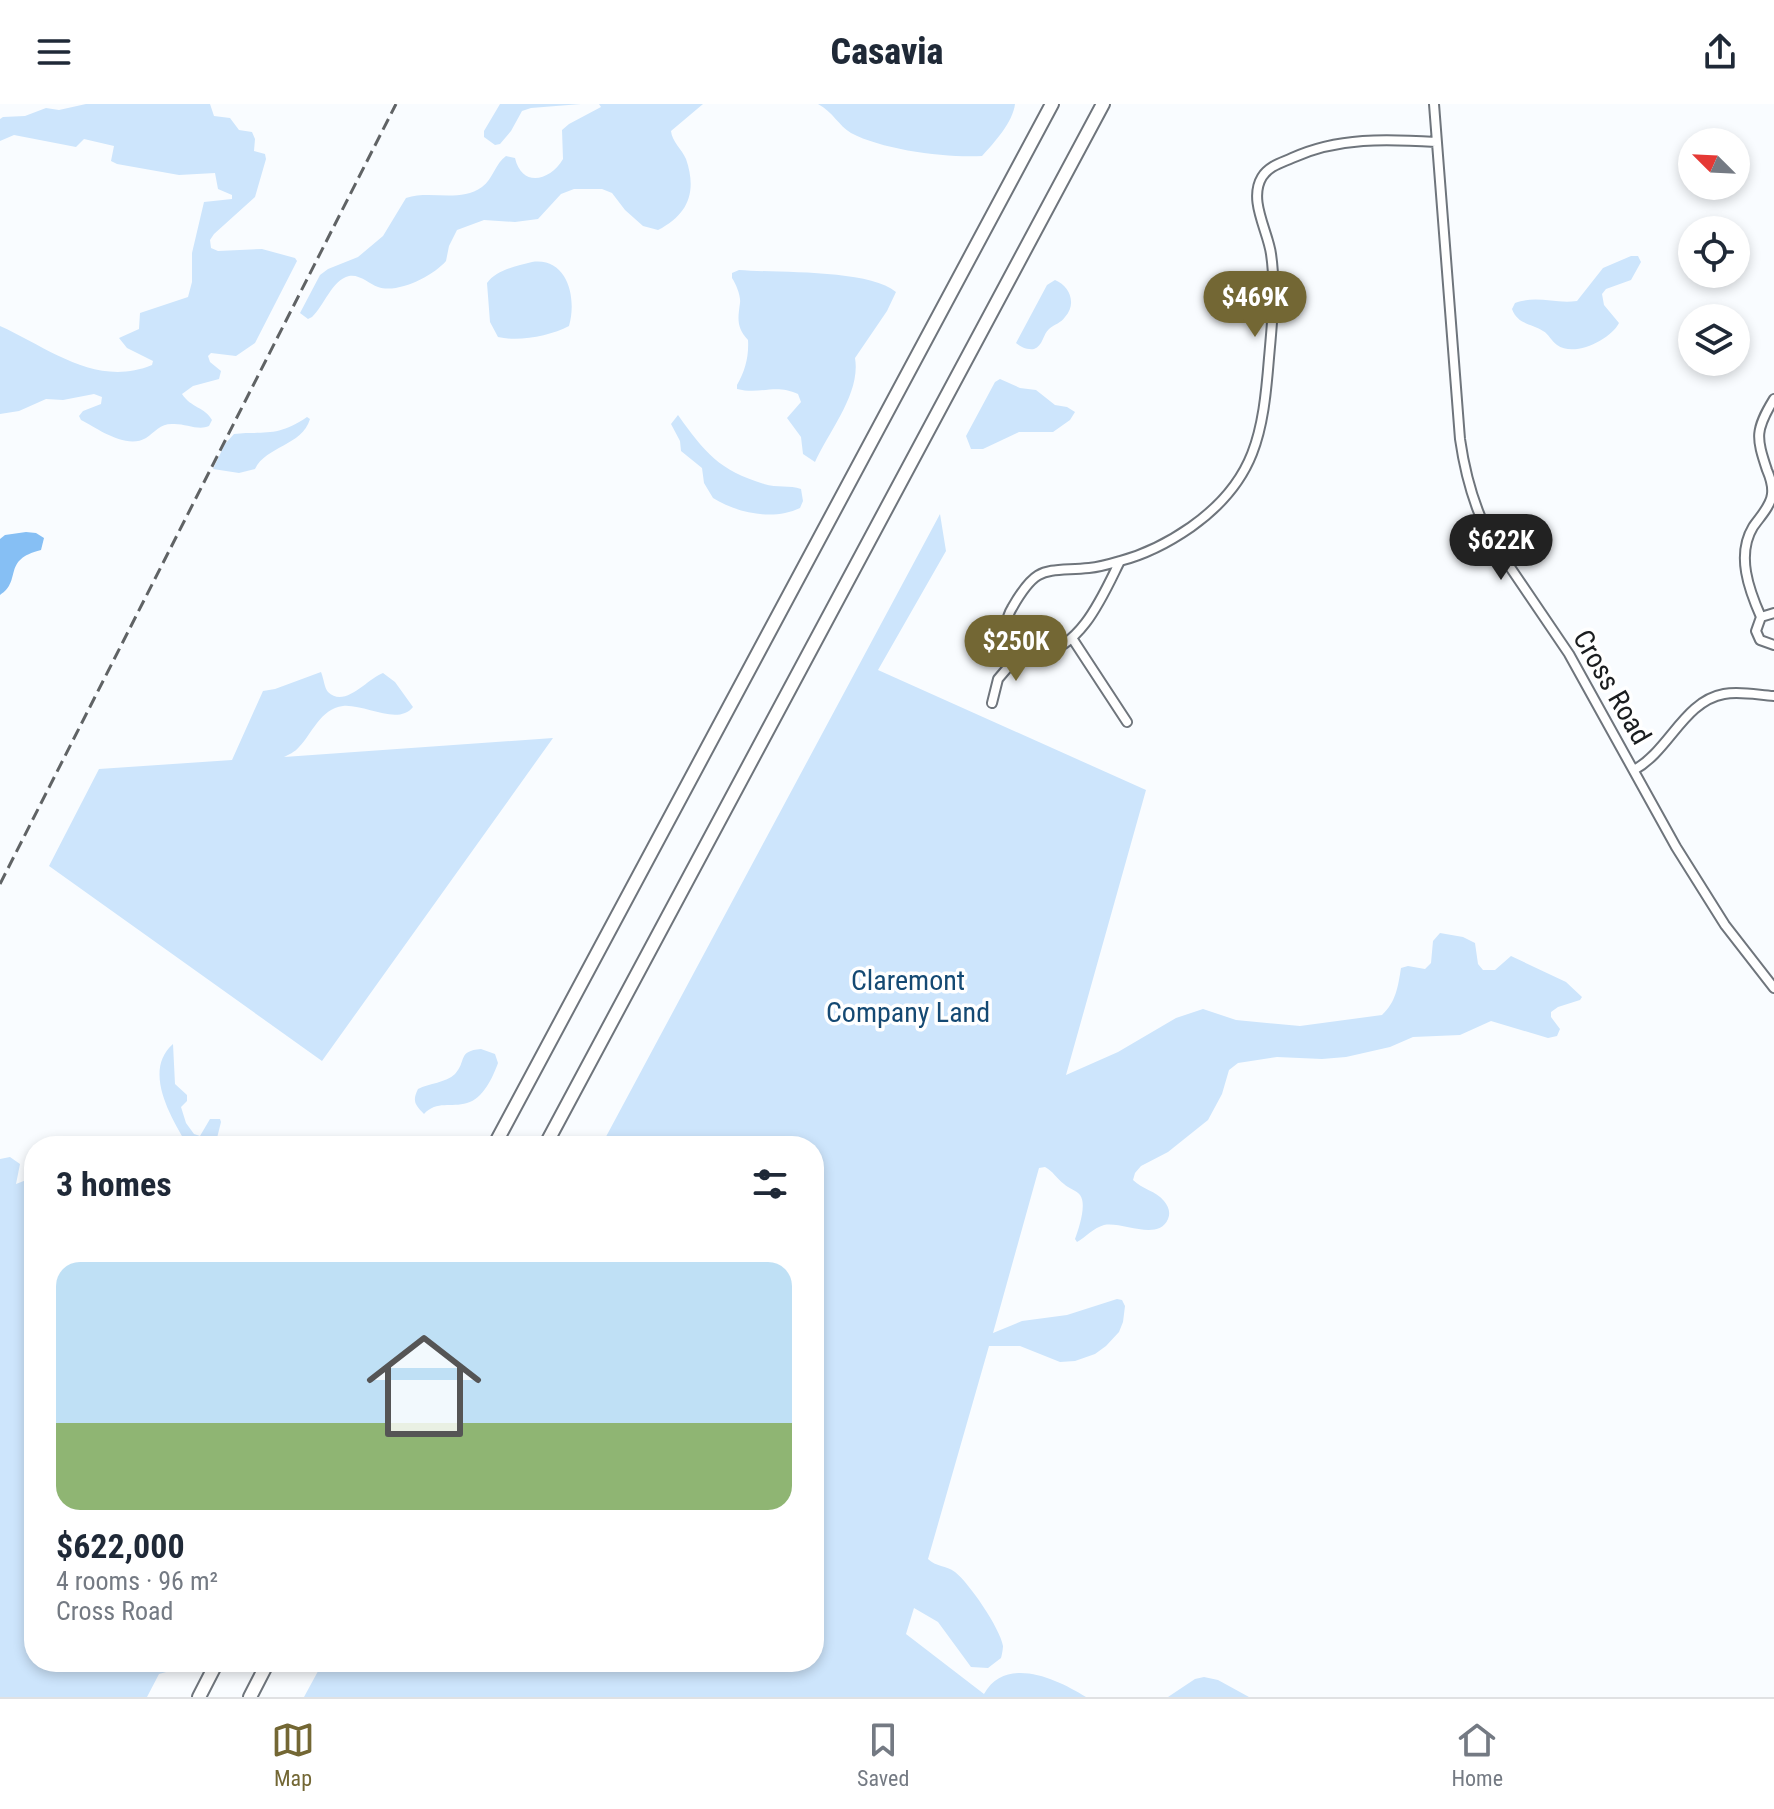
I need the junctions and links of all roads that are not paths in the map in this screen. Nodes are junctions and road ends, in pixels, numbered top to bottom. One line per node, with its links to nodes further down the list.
1 (1052, 104): 17 (highway)
2 (1103, 104): 18 (highway)
3 (1434, 104): 4 (street, Cross Road)
4 (1436, 142): 6 (street); 15 (street, Cross Road)
5 (1774, 399): 8 (street)
6 (1120, 561): 9 (street); 11 (street)
7 (1774, 613): 8 (street)
8 (1761, 617): 10 (street)
9 (1072, 638): 11 (street); 14 (street)
10 (1774, 645)
11 (1021, 652): 13 (street)
12 (1774, 696): 15 (street)
13 (992, 703)
14 (1127, 722)
15 (1634, 770): 16 (street, Cross Road)
16 (1774, 988)
17 (499, 1136)
18 (550, 1136)
19 (212, 1672): 21 (highway)
20 (263, 1672): 22 (highway)
21 (199, 1697)
22 (250, 1697)

